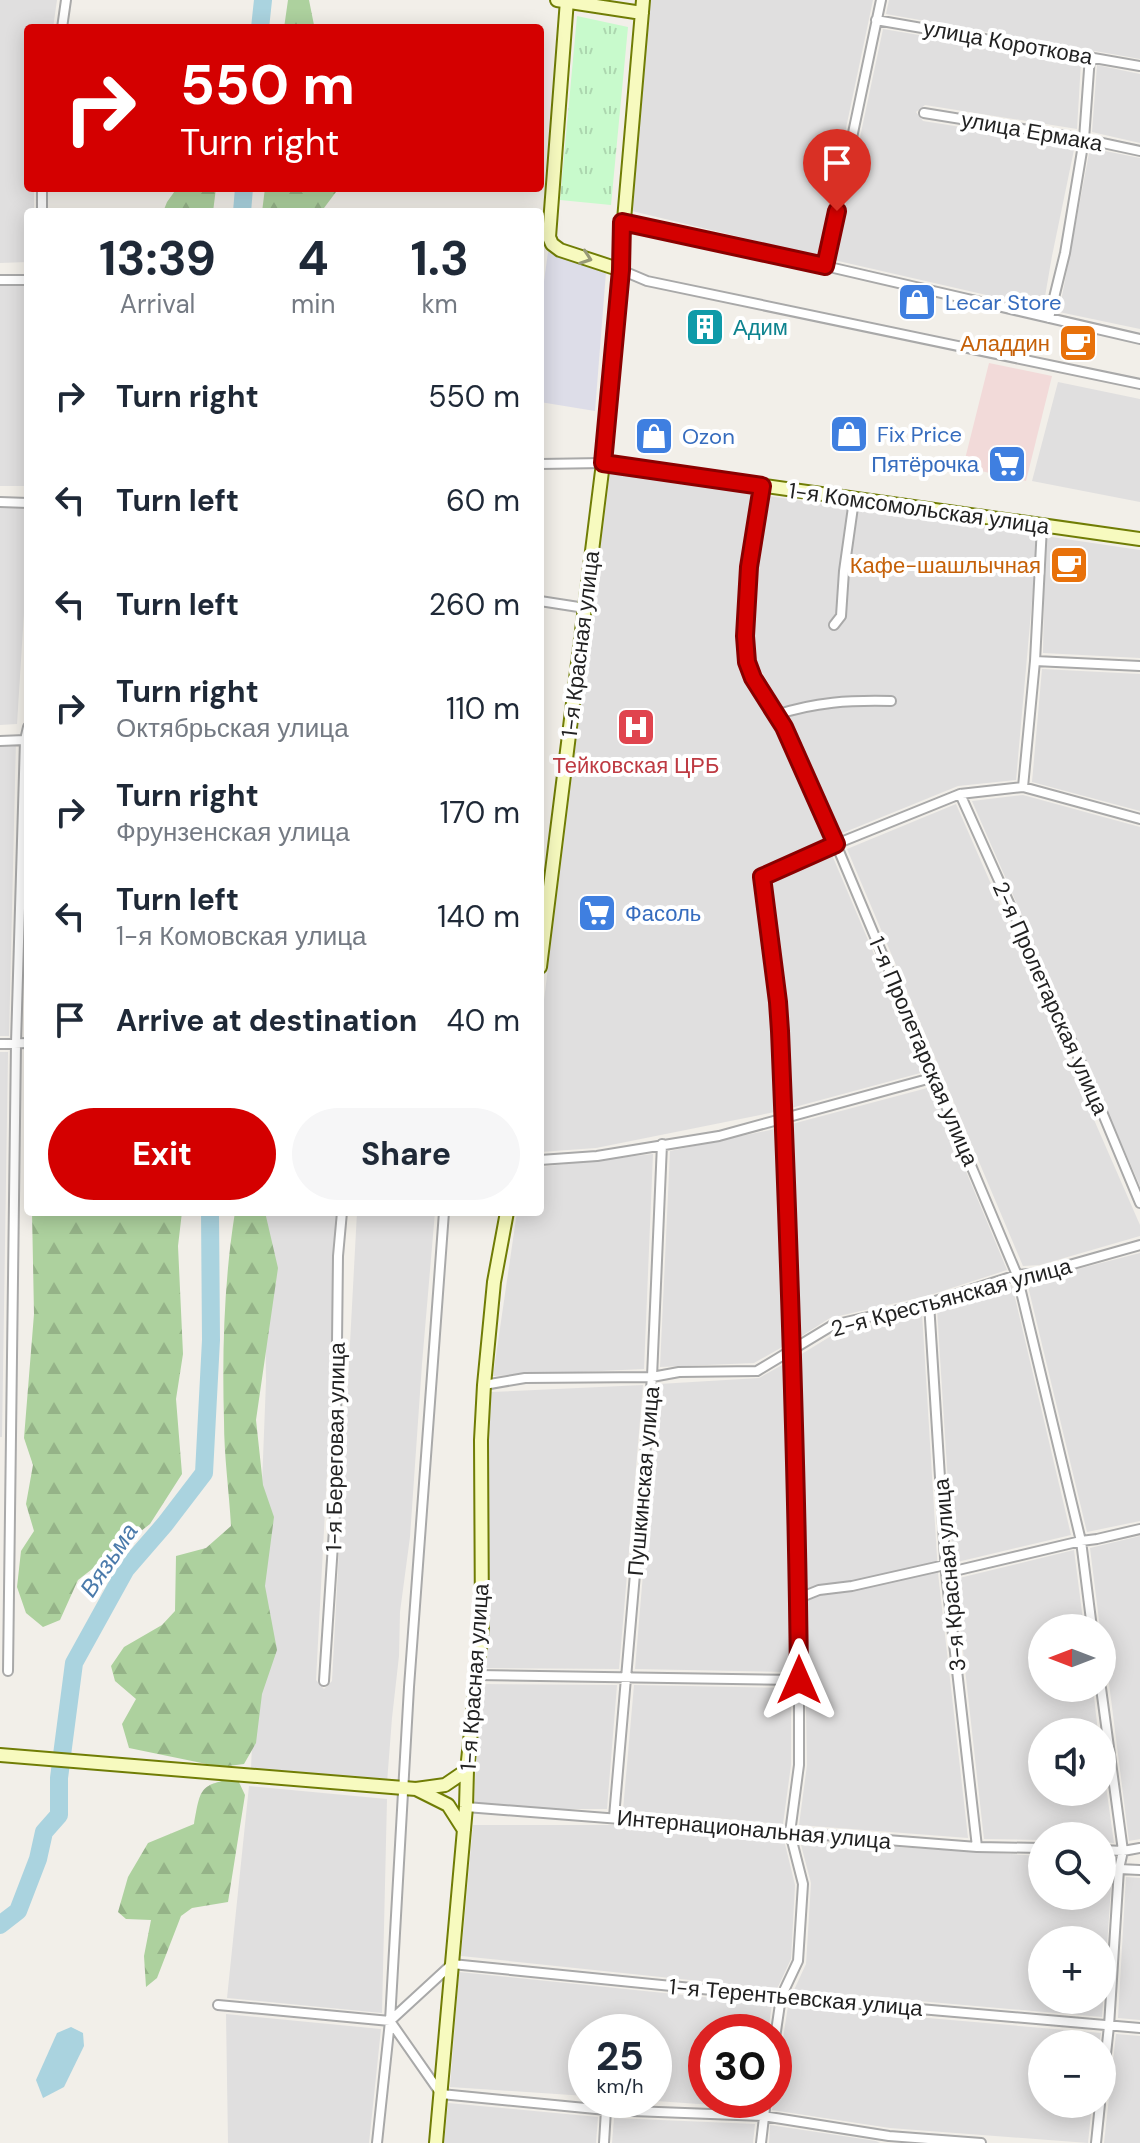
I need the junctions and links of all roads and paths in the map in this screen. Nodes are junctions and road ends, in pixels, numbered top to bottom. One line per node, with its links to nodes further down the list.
1 (66, 0): 6 (street)
2 (881, 0): 5 (street)
3 (564, 1): 4 (main road); 14 (main road, one-way to 14)
4 (642, 6): 12 (main road, 1-я Красная улица)
5 (876, 20): 7 (street, улица Короткова); 13 (street)
6 (63, 24)
7 (1090, 56): 8 (street, улица Короткова); 10 (street)
8 (1140, 66)
9 (924, 113): 10 (street, улица Ермака)
10 (1084, 139): 11 (street, улица Ермака); 17 (street)
11 (1140, 151)
12 (622, 222): 13 (street); 14 (main road, 1-я Красная улица)
13 (825, 266): 17 (street)
14 (621, 270): 19 (street); 20 (main road, 1-я Красная улица)
15 (0, 280): 16 (street)
16 (24, 280)
17 (1049, 318): 18 (street)
18 (1140, 339)
19 (1140, 384)
20 (603, 463): 21 (street); 22 (main road, 1-я Комсомольская улица); 29 (main road, 1-я Красная улица)
21 (544, 464)
22 (762, 486): 23 (main road, 1-я Комсомольская улица); 34 (street, 1-я Пролетарская улица)
23 (854, 500): 26 (main road, 1-я Комсомольская улица); 30 (street)
24 (0, 502): 25 (street)
25 (24, 503)
26 (1042, 526): 27 (main road, 1-я Комсомольская улица); 31 (street)
27 (1140, 539)
28 (544, 602): 29 (street)
29 (585, 608): 42 (main road, 1-я Красная улица)
30 (834, 625)
31 (1035, 661): 32 (street); 38 (street)
32 (1140, 666)
33 (891, 701): 34 (street)
34 (776, 715): 41 (street, 1-я Пролетарская улица)
35 (24, 740): 36 (street)
36 (0, 741)
37 (24, 774): 43 (street)
38 (1023, 787): 39 (street); 40 (street)
39 (960, 794): 41 (street); 50 (street, 2-я Пролетарская улица)
40 (1140, 819)
41 (836, 844): 46 (street, 1-я Пролетарская улица); 47 (street)
42 (544, 935)
43 (16, 1043): 44 (street); 45 (street); 61 (street)
44 (24, 1043)
45 (0, 1044)
46 (935, 1077): 47 (street); 55 (street, 1-я Пролетарская улица)
47 (784, 1118): 48 (street); 57 (street)
48 (662, 1144): 49 (street); 58 (street, Пушкинская улица)
49 (544, 1160)
50 (1140, 1203)
51 (342, 1216): 71 (street, 1-я Береговая улица)
52 (444, 1216): 75 (street)
53 (506, 1216): 59 (main road, 1-я Красная улица)
54 (1140, 1245): 55 (street, 2-я Крестьянская улица)
55 (1017, 1275): 56 (street, 2-я Крестьянская улица); 63 (street, 1-я Пролетарская улица)
56 (929, 1303): 57 (street, 2-я Крестьянская улица); 64 (street, 3-я Красная улица)
57 (792, 1351): 58 (street, 2-я Крестьянская улица); 65 (street)
58 (652, 1377): 59 (street, 2-я Крестьянская улица); 69 (street, Пушкинская улица)
59 (484, 1385): 68 (main road, 1-я Красная улица)
60 (0, 1445): 61 (street)
61 (11, 1445): 67 (street)
62 (1140, 1529): 63 (street)
63 (1081, 1541): 64 (street); 66 (street, 1-я Пролетарская улица)
64 (946, 1569): 65 (street); 80 (street, 3-я Красная улица)
65 (799, 1598): 70 (street)
66 (1090, 1614)
67 (8, 1671)
68 (477, 1675): 69 (street); 74 (main road, 1-я Красная улица)
69 (626, 1677): 70 (street); 77 (street, Пушкинская улица)
70 (799, 1680): 79 (street)
71 (324, 1681)
72 (1103, 1702): 84 (street)
73 (0, 1755): 75 (main road)
74 (467, 1770): 75 (main road); 76 (main road, 1-я Красная улица)
75 (410, 1789): 78 (main road); 91 (street)
76 (466, 1807): 77 (street, Интернациональная улица); 78 (main road, 1-я Красная улица)
77 (614, 1817): 79 (street, Интернациональная улица)
78 (464, 1830): 87 (main road, 1-я Красная улица)
79 (790, 1833): 80 (street, Интернациональная улица); 88 (street)
80 (977, 1847): 81 (street, Интернациональная улица)
81 (1028, 1848)
82 (1140, 1848): 84 (street)
83 (1116, 1851): 84 (street)
84 (1123, 1851): 85 (street)
85 (1119, 1869): 86 (street); 92 (street)
86 (1140, 1870)
87 (452, 1964): 88 (street, 1-я Терентьевская улица); 91 (street); 95 (main road, 1-я Красная улица)
88 (781, 1997): 90 (street); 92 (street, 1-я Терентьевская улица)
89 (218, 2005): 91 (street)
90 (779, 2014)
91 (390, 2021): 95 (street); 102 (street)
92 (1109, 2026): 93 (street, 1-я Терентьевская улица); 94 (street)
93 (1140, 2028)
94 (1109, 2030)
95 (441, 2094): 96 (street); 103 (main road, 1-я Красная улица)
96 (568, 2106)
97 (606, 2118): 104 (street)
98 (763, 2118): 105 (street)
99 (774, 2118): 101 (street)
100 (1099, 2118): 107 (street)
101 (889, 2140): 106 (street)
102 (377, 2143)
103 (436, 2143)
104 (604, 2143)
105 (761, 2143)
106 (981, 2143)
107 (1096, 2143)

